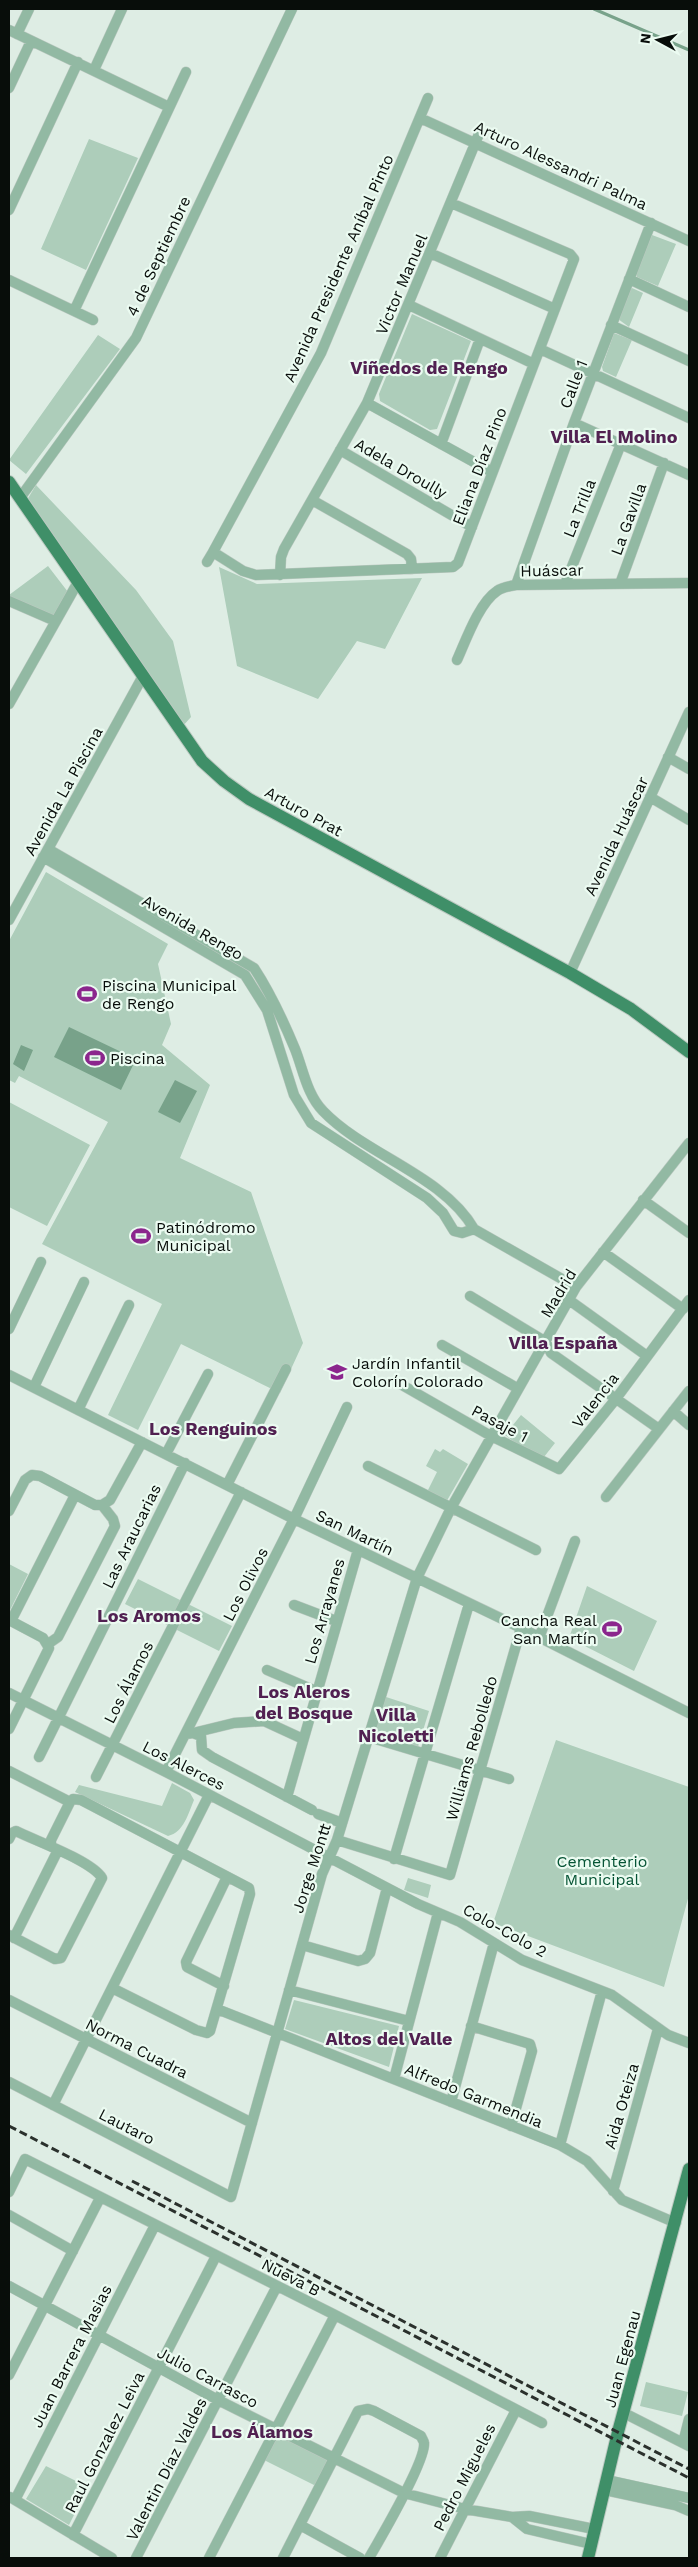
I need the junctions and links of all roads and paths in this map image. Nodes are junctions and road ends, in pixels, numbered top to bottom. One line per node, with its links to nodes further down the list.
1 (29, 9): 4 (street)
2 (122, 9): 7 (street)
3 (292, 9): 42 (street, 4 de Septiembre)
4 (13, 32): 5 (street)
5 (30, 41): 6 (street); 9 (street)
6 (78, 62): 7 (street); 15 (street)
7 (94, 70): 11 (street)
8 (186, 72): 11 (street)
9 (9, 88)
10 (428, 98): 12 (street, Avenida Presidente Aníbal Pinto)
11 (170, 107): 24 (street)
12 (420, 118): 13 (street, Arturo Alessandri Palma); 45 (street, Avenida Presidente Aníbal Pinto)
13 (477, 139): 14 (street, Victor Manuel); 16 (street, Arturo Alessandri Palma)
14 (451, 202): 18 (street, Victor Manuel); 23 (street, Eliana Díaz Pino)
15 (9, 210)
16 (651, 223): 17 (street, Arturo Alessandri Palma); 19 (street, Calle 1)
17 (689, 241)
18 (430, 253): 21 (street, Victor Manuel); 23 (street)
19 (629, 279): 22 (street); 26 (street, Calle 1)
20 (9, 280): 24 (street)
21 (408, 305): 27 (street); 32 (street, Victor Manuel)
22 (689, 307)
23 (555, 309): 28 (street, Eliana Díaz Pino)
24 (74, 311): 25 (street)
25 (93, 320)
26 (611, 325): 29 (street); 31 (street, Calle 1)
27 (480, 339): 30 (street); 35 (street)
28 (540, 349): 30 (street, Eliana Díaz Pino); 31 (street)
29 (689, 361)
30 (534, 364): 39 (street, Eliana Díaz Pino)
31 (593, 373): 33 (street); 34 (street, Calle 1)
32 (367, 403): 35 (street); 37 (street, Victor Manuel)
33 (689, 418)
34 (574, 423): 36 (street); 53 (street, Calle 1)
35 (441, 444): 39 (street)
36 (621, 444): 38 (street); 50 (street, La Trilla)
37 (340, 450): 43 (street, Victor Manuel); 44 (street, Adela Droully)
38 (664, 464): 40 (street); 51 (street, La Gavilla)
39 (492, 472): 44 (street, Eliana Díaz Pino)
40 (689, 475)
41 (9, 482): 42 (main road, Arturo Prat)
42 (20, 498): 49 (main road, Arturo Prat)
43 (312, 500): 47 (street); 48 (street, Victor Manuel)
44 (472, 527): 47 (street, Eliana Díaz Pino)
45 (213, 552): 46 (street); 48 (street, Eliana Díaz Pino)
46 (206, 562)
47 (412, 569): 48 (street, Eliana Díaz Pino)
48 (280, 575)
49 (78, 582): 55 (street); 57 (main road, Arturo Prat)
50 (565, 584): 51 (street, Huáscar); 53 (street, Huáscar)
51 (620, 584): 52 (street, Huáscar)
52 (689, 584)
53 (516, 585): 56 (street, Huáscar)
54 (9, 601): 55 (street)
55 (55, 621): 58 (street)
56 (457, 660)
57 (143, 676): 64 (street, Avenida La Piscina); 67 (main road, Arturo Prat)
58 (9, 704)
59 (689, 712): 60 (street, Avenida Huáscar)
60 (668, 757): 61 (street); 62 (street, Avenida Huáscar)
61 (689, 769)
62 (650, 797): 63 (street); 67 (street, Avenida Huáscar)
63 (689, 820)
64 (46, 853): 65 (street, Avenida La Piscina); 71 (street, Avenida Rengo); 71 (street, Avenida Rengo)
65 (13, 903): 66 (street, Avenida La Piscina)
66 (9, 920)
67 (570, 972): 68 (main road, Arturo Prat)
68 (689, 1052)
69 (689, 1143): 70 (street, Madrid)
70 (643, 1200): 72 (street); 73 (street, Madrid)
71 (474, 1229): 76 (street, Avenida Rengo)
72 (689, 1233)
73 (603, 1252): 76 (street, Madrid); 79 (street)
74 (41, 1262): 81 (street)
75 (84, 1282): 89 (street)
76 (576, 1287): 78 (street, Madrid)
77 (470, 1296): 82 (street)
78 (569, 1300): 82 (street, Madrid); 84 (street)
79 (686, 1304): 84 (street, Valencia)
80 (129, 1305): 94 (street)
81 (9, 1329)
82 (546, 1342): 90 (street, Madrid); 92 (street)
83 (442, 1345): 90 (street)
84 (647, 1356): 92 (street, Valencia)
85 (286, 1369): 104 (street)
86 (208, 1374): 100 (street)
87 (9, 1375): 89 (street, San Martín)
88 (402, 1385): 98 (street, Pasaje 1)
89 (34, 1387): 94 (street, San Martín)
90 (517, 1388): 98 (street, Madrid)
91 (689, 1391): 95 (street)
92 (615, 1400): 97 (street); 103 (street, Valencia)
93 (347, 1407): 111 (street, Los Olivos)
94 (78, 1410): 99 (street, San Martín)
95 (673, 1411): 96 (street); 97 (street)
96 (689, 1425)
97 (659, 1429): 107 (street)
98 (490, 1436): 103 (street, Pasaje 1); 109 (street, Madrid)
99 (142, 1442): 100 (street, San Martín); 108 (street)
100 (166, 1454): 101 (street, San Martín)
101 (185, 1463): 104 (street, San Martín); 128 (street, Las Araucarias)
102 (368, 1466): 109 (street)
103 (558, 1469)
104 (227, 1485): 105 (street, San Martín)
105 (242, 1492): 111 (street, San Martín); 133 (street, Los Álamos)
106 (75, 1495): 108 (street); 110 (street); 118 (street)
107 (606, 1497)
108 (102, 1505): 122 (street)
109 (451, 1508): 114 (street); 115 (street, Madrid)
110 (9, 1511)
111 (294, 1519): 113 (street, San Martín); 130 (street, Los Olivos)
112 (575, 1541): 121 (street)
113 (358, 1550): 115 (street, San Martín); 119 (street, Los Arrayanes)
114 (536, 1550)
115 (417, 1578): 116 (street, San Martín); 131 (street, Jorge Montt)
116 (469, 1604): 120 (street, San Martín); 134 (street)
117 (294, 1605): 119 (street)
118 (10, 1621): 122 (street)
119 (336, 1622): 124 (street, Los Arrayanes)
120 (521, 1628): 121 (street, San Martín); 136 (street, Williams Rebolledo)
121 (539, 1638): 127 (street, San Martín)
122 (48, 1644): 126 (street)
123 (267, 1670): 124 (street)
124 (316, 1691): 132 (street, Los Arrayanes)
125 (9, 1693): 126 (street, Los Alerces)
126 (23, 1700): 128 (street, Los Alerces); 129 (street)
127 (689, 1713)
128 (58, 1718): 133 (street, Los Alerces); 135 (street, Las Araucarias)
129 (9, 1729)
130 (190, 1733): 132 (street); 138 (street, Los Olivos); 142 (street, Los Alerces)
131 (369, 1737): 134 (street); 144 (street, Jorge Montt)
132 (303, 1739): 142 (street, Los Arrayanes)
133 (113, 1745): 138 (street, Los Alerces); 139 (street, Los Álamos)
134 (424, 1753): 136 (street); 150 (street)
135 (39, 1757)
136 (480, 1770): 140 (street); 150 (street, Williams Rebolledo)
137 (9, 1771): 143 (street)
138 (166, 1772): 141 (street, Los Alerces)
139 (96, 1777)
140 (509, 1780)
141 (209, 1795): 148 (street); 149 (street, Los Alerces)
142 (287, 1797): 144 (street, Los Alerces)
143 (70, 1802): 147 (street); 148 (street)
144 (342, 1823): 146 (street, Jorge Montt)
145 (9, 1839): 147 (street)
146 (338, 1840): 149 (street, Jorge Montt); 150 (street)
147 (55, 1848): 154 (street); 154 (street)
148 (180, 1852): 151 (street); 158 (street)
149 (330, 1859): 152 (street, Colo-Colo 2); 156 (street, Jorge Montt)
150 (394, 1859)
151 (227, 1877): 157 (street); 157 (street)
152 (387, 1888): 153 (street, Colo-Colo 2); 156 (street)
153 (438, 1913): 155 (street, Colo-Colo 2); 163 (street)
154 (11, 1936)
155 (494, 1943): 160 (street, Colo-Colo 2); 164 (street)
156 (302, 1945): 159 (street, Jorge Montt)
157 (224, 1986): 162 (street)
158 (112, 1988): 162 (street); 167 (street)
159 (289, 1990): 163 (street); 166 (street, Jorge Montt)
160 (602, 1991): 165 (street, Colo-Colo 2); 175 (street)
161 (9, 2000): 167 (street, Norma Cuadra)
162 (217, 2009): 166 (street, Alfredo Garmendia)
163 (409, 2021): 169 (street)
164 (471, 2026): 171 (street); 174 (street)
165 (658, 2029): 168 (street, Colo-Colo 2); 177 (street, Aida Oteiza)
166 (277, 2032): 169 (street, Alfredo Garmendia); 173 (street, Jorge Montt)
167 (86, 2039): 172 (street); 173 (street, Norma Cuadra)
168 (689, 2043)
169 (394, 2079): 171 (street, Alfredo Garmendia)
170 (9, 2082): 172 (street, Lautaro)
171 (451, 2102): 174 (street, Alfredo Garmendia)
172 (54, 2106): 179 (street, Lautaro)
173 (252, 2123): 179 (street, Jorge Montt)
174 (510, 2126): 175 (street, Alfredo Garmendia)
175 (560, 2145): 177 (street, Alfredo Garmendia)
176 (689, 2169): 182 (main road, Juan Egenau)
177 (613, 2191): 182 (street, Alfredo Garmendia)
178 (9, 2192): 180 (street, Nueva B)
179 (231, 2197)
180 (100, 2198): 183 (street, Nueva B); 184 (street)
181 (9, 2215): 184 (street)
182 (676, 2223): 195 (main road, Juan Egenau)
183 (155, 2225): 185 (street, Nueva B); 190 (street, Juan Barrera Masias)
184 (73, 2251): 188 (street)
185 (216, 2256): 187 (street, Nueva B); 191 (street, Raul Gonzalez Leiva)
186 (9, 2286): 188 (street, Julio Carrasco)
187 (277, 2286): 189 (street, Nueva B); 193 (street, Valentin Díaz Valdes)
188 (45, 2305): 190 (street, Julio Carrasco); 192 (street)
189 (335, 2315): 194 (street, Nueva B); 198 (street)
190 (98, 2335): 191 (street, Julio Carrasco); 203 (street, Juan Barrera Masias)
191 (158, 2368): 193 (street, Julio Carrasco); 210 (street, Raul Gonzalez Leiva)
192 (10, 2369)
193 (218, 2400): 198 (street, Julio Carrasco); 213 (street, Valentin Díaz Valdes)
194 (516, 2410): 197 (street, Nueva B); 205 (street, Pedro Migueles)
195 (624, 2413): 199 (street); 201 (main road, Juan Egenau)
196 (689, 2419): 199 (street)
197 (542, 2424)
198 (275, 2430): 200 (street, Julio Carrasco); 214 (street)
199 (686, 2444)
200 (334, 2459): 202 (street, Julio Carrasco); 202 (street); 208 (street)
201 (606, 2485): 204 (street); 206 (street); 209 (main road, Juan Egenau)
202 (404, 2493): 205 (street, Julio Carrasco); 217 (street)
203 (12, 2498): 210 (street)
204 (689, 2498)
205 (465, 2509): 207 (street, Julio Carrasco); 218 (street, Pedro Migueles)
206 (689, 2511)
207 (512, 2517): 209 (street, Julio Carrasco); 211 (street, Julio Carrasco)
208 (300, 2525): 215 (street); 216 (street)
209 (594, 2529): 211 (main road, Juan Egenau)
210 (73, 2535): 212 (street)
211 (591, 2544): 219 (main road, Juan Egenau)
212 (112, 2558)
213 (136, 2558)
214 (209, 2558)
215 (283, 2558)
216 (360, 2558)
217 (369, 2558)
218 (440, 2558)
219 (588, 2558)

